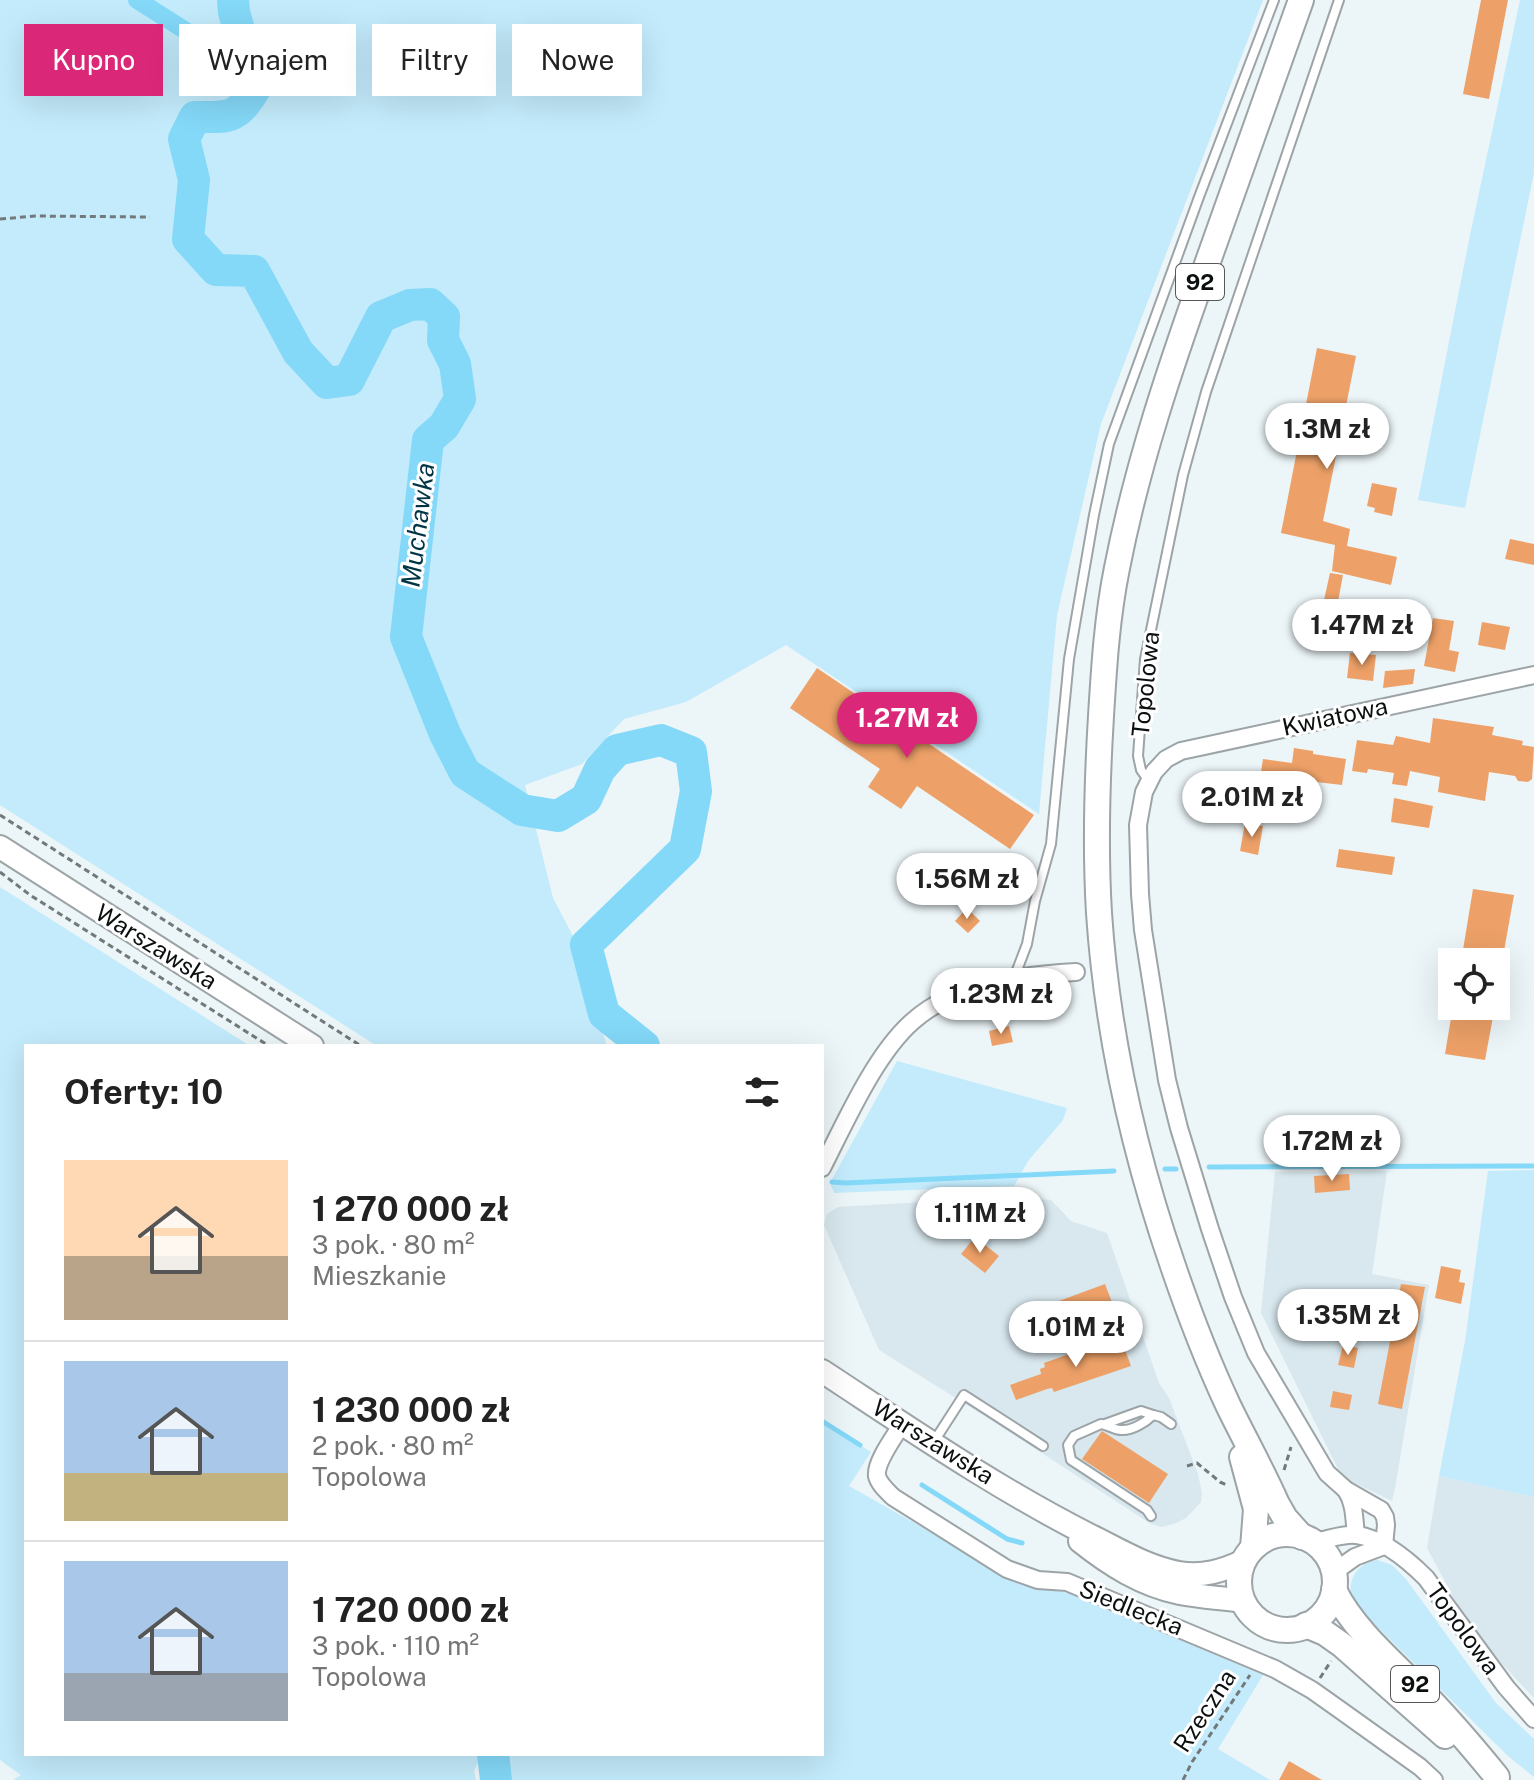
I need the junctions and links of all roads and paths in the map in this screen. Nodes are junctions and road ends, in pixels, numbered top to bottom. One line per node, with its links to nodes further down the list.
1 (1274, 0): 12 (lane)
2 (1301, 0): 18 (main road, 92)
3 (1339, 0): 7 (lane, Topolowa)
4 (150, 217): 5 (path)
5 (0, 219)
6 (1534, 675): 7 (street, Kwiatowa)
7 (1149, 781): 21 (street, Topolowa)
8 (0, 815): 15 (path)
9 (0, 847): 14 (main road, Warszawska)
10 (0, 872): 13 (path)
11 (1076, 972): 12 (street)
12 (1014, 978): 16 (street)
13 (266, 1044)
14 (309, 1044)
15 (358, 1044)
16 (824, 1164)
17 (824, 1372): 19 (main road, Warszawska)
18 (1228, 1404): 31 (main road, 92); 33 (main road, 92)
19 (902, 1424): 22 (main road, Warszawska); 38 (street, Siedlecka)
20 (1171, 1424): 29 (lane)
21 (1302, 1430): 25 (path); 27 (street, Topolowa)
22 (933, 1443): 23 (lane); 28 (main road, Warszawska)
23 (1043, 1446)
24 (1187, 1466): 26 (path)
25 (1282, 1478)
26 (1229, 1486)
27 (1346, 1490): 30 (street, Topolowa); 32 (street, Topolowa)
28 (1045, 1513): 33 (main road, Warszawska); 35 (main road, Warszawska)
29 (1151, 1516)
30 (1356, 1535): 31 (street); 32 (street, Topolowa)
31 (1308, 1539): 33 (main road); 34 (main road, 92)
32 (1384, 1546): 34 (street); 40 (street, Topolowa)
33 (1248, 1555): 35 (main road, 92)
34 (1334, 1581): 36 (main road); 41 (main road, 92)
35 (1243, 1601): 36 (main road, 92)
36 (1306, 1625): 41 (main road, 92)
37 (1331, 1660): 39 (path)
38 (1259, 1662): 42 (path, Rzeczna); 43 (street, Siedlecka)
39 (1320, 1678)
40 (1534, 1719)
41 (1499, 1779)
42 (1183, 1780)
43 (1434, 1780)

